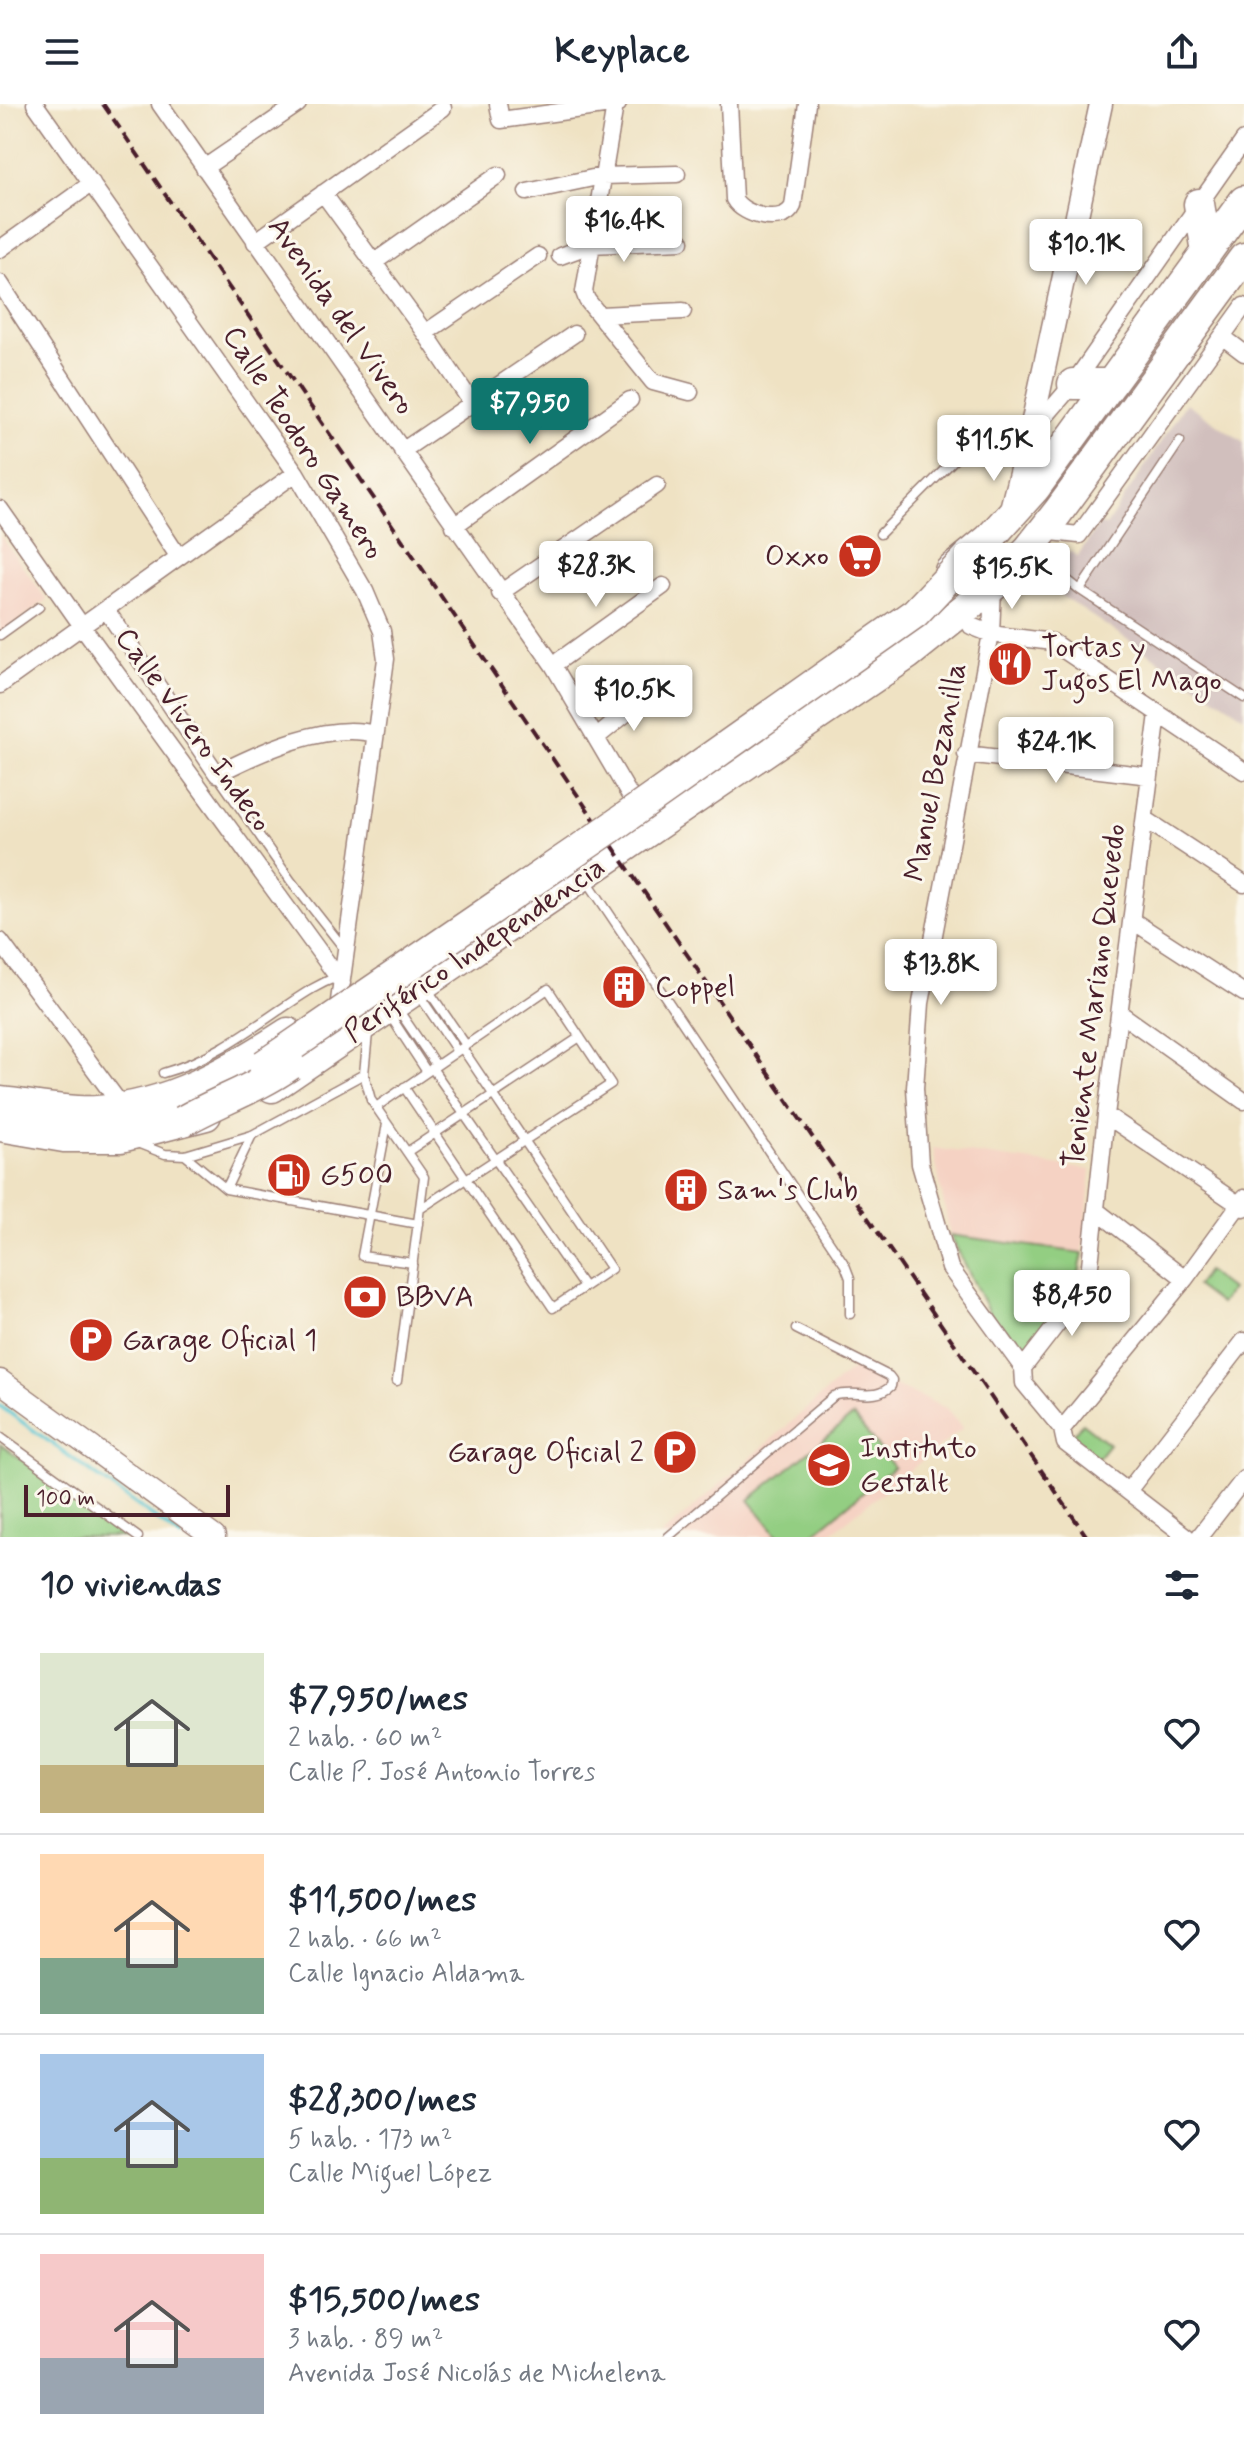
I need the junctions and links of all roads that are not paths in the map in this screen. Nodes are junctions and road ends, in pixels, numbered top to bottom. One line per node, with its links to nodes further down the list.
1 (35, 104): 15 (street, Calle Teodoro Gamero)
2 (160, 104): 11 (street, Avenida del Vivero)
3 (298, 104): 11 (street)
4 (498, 104): 5 (street)
5 (617, 104): 14 (street)
6 (729, 104): 7 (street)
7 (807, 104)
8 (1101, 104): 42 (street)
9 (443, 108): 17 (street)
10 (1244, 140): 19 (street)
11 (204, 168): 21 (street, Avenida del Vivero)
12 (677, 174): 14 (street)
13 (498, 175): 27 (street)
14 (602, 176): 16 (street); 22 (street)
15 (92, 183): 23 (street); 46 (street, Calle Teodoro Gamero)
16 (527, 192)
17 (323, 193): 21 (street); 27 (street)
18 (1244, 201): 24 (highway)
19 (1199, 204): 24 (highway); 37 (street)
20 (681, 241): 22 (street)
21 (255, 242): 44 (street, Avenida del Vivero)
22 (590, 245): 26 (street); 32 (street)
23 (0, 249)
24 (1207, 252): 38 (highway)
25 (538, 256): 33 (street)
26 (560, 256)
27 (373, 263): 33 (street)
28 (1241, 273): 52 (highway)
29 (0, 283): 53 (street)
30 (1244, 306): 35 (street)
31 (683, 311): 32 (street)
32 (600, 315): 39 (street)
33 (425, 333): 41 (street)
34 (574, 334): 41 (street)
35 (1223, 337): 36 (street); 52 (street)
36 (1244, 353)
37 (1073, 384): 38 (highway); 42 (street)
38 (1111, 384): 51 (highway)
39 (690, 392)
40 (630, 400): 49 (street)
41 (472, 403): 44 (street)
42 (1030, 434): 45 (street)
43 (1180, 441): 56 (lane)
44 (402, 451): 49 (street, Avenida del Vivero)
45 (1024, 459): 50 (lane); 51 (street)
46 (296, 473): 53 (street); 69 (street, Calle Teodoro Gamero)
47 (657, 485): 57 (street)
48 (0, 509): 61 (street, Calle Vivero Indeco)
49 (454, 526): 57 (street, Avenida del Vivero)
50 (880, 534)
51 (989, 537): 75 (highway, Periférico Independencia); 77 (highway, bridge)
52 (1035, 540): 55 (highway); 56 (lane)
53 (178, 556): 59 (street)
54 (663, 586): 64 (street)
55 (993, 586): 60 (highway); 62 (street, Manuel Bezanilla); 77 (highway)
56 (1080, 590): 67 (lane)
57 (500, 593): 64 (street, Avenida del Vivero)
58 (39, 607): 63 (lane)
59 (107, 611): 61 (street); 73 (street)
60 (968, 619): 62 (street); 77 (highway, Periférico Independencia)
61 (82, 626): 65 (street); 83 (street, Calle Vivero Indeco)
62 (991, 634): 68 (street); 71 (street, Manuel Bezanilla)
63 (0, 635)
64 (553, 665): 70 (street, Avenida del Vivero)
65 (0, 685)
66 (645, 698): 70 (street)
67 (1244, 698)
68 (1158, 714): 72 (street); 74 (street, Teniente Mariano Quevedo)
69 (375, 734): 73 (street); 82 (street, Calle Teodoro Gamero)
70 (597, 737): 75 (street, Avenida del Vivero)
71 (966, 754): 74 (street); 121 (street, Manuel Bezanilla)
72 (1244, 771)
73 (217, 774): 82 (lane)
74 (1150, 776): 76 (street, Teniente Mariano Quevedo)
75 (633, 801): 77 (highway, Periférico Independencia)
76 (1145, 819): 79 (street); 80 (street, Teniente Mariano Quevedo)
77 (603, 843): 78 (highway, Periférico Independencia); 83 (highway, Periférico Independencia); 92 (highway, bridge)
78 (583, 876): 85 (highway, Periférico Independencia); 118 (lane)
79 (1244, 884)
80 (1133, 921): 84 (street); 86 (street, Teniente Mariano Quevedo)
81 (0, 941): 99 (street)
82 (347, 952): 83 (street, Calle Teodoro Gamero)
83 (340, 986): 92 (highway, Periférico Independencia)
84 (1244, 993)
85 (398, 1002): 88 (lane); 89 (lane); 90 (lane); 92 (highway, Periférico Independencia)
86 (1121, 1014): 94 (street); 98 (street, Teniente Mariano Quevedo)
87 (580, 1037): 88 (lane); 93 (lane); 104 (lane)
88 (461, 1048): 89 (lane); 93 (lane)
89 (432, 1068): 91 (lane); 97 (lane)
90 (364, 1074): 96 (lane); 103 (lane)
91 (404, 1087): 96 (lane); 102 (lane)
92 (176, 1096): 99 (highway, Periférico Independencia)
93 (494, 1096): 97 (lane); 104 (lane)
94 (1244, 1101)
95 (0, 1102): 99 (highway, Periférico Independencia)
96 (376, 1107): 100 (lane)
97 (464, 1114): 102 (lane); 107 (lane)
98 (1106, 1115): 110 (street); 112 (street, Teniente Mariano Quevedo)
99 (122, 1122): 101 (highway, Periférico Independencia); 106 (lane)
100 (387, 1124): 105 (lane); 113 (lane)
101 (0, 1126)
102 (435, 1133): 105 (lane); 108 (lane)
103 (252, 1135): 106 (lane); 109 (lane)
104 (524, 1141): 107 (lane); 117 (lane)
105 (407, 1152): 111 (lane)
106 (185, 1155): 109 (lane)
107 (495, 1160): 108 (lane); 117 (lane)
108 (465, 1179): 111 (lane); 117 (lane)
109 (226, 1189): 113 (lane)
110 (1242, 1204): 116 (street)
111 (420, 1209): 114 (lane)
112 (1097, 1211): 116 (street); 121 (street, Teniente Mariano Quevedo)
113 (370, 1215): 114 (lane); 115 (lane)
114 (418, 1224): 115 (lane)
115 (413, 1263): 123 (lane)
116 (1185, 1279): 124 (street)
117 (584, 1287)
118 (850, 1314)
119 (796, 1329): 130 (lane)
120 (1244, 1341): 127 (street)
121 (1023, 1368): 124 (street, Manuel Bezanilla)
122 (0, 1381): 129 (street)
123 (397, 1381)
124 (1062, 1429): 127 (street, Manuel Bezanilla)
125 (0, 1437): 128 (lane)
126 (1244, 1479): 132 (street)
127 (1128, 1491): 131 (street)
128 (138, 1537)
129 (214, 1537)
130 (668, 1537)
131 (1187, 1537)
132 (1199, 1537)

